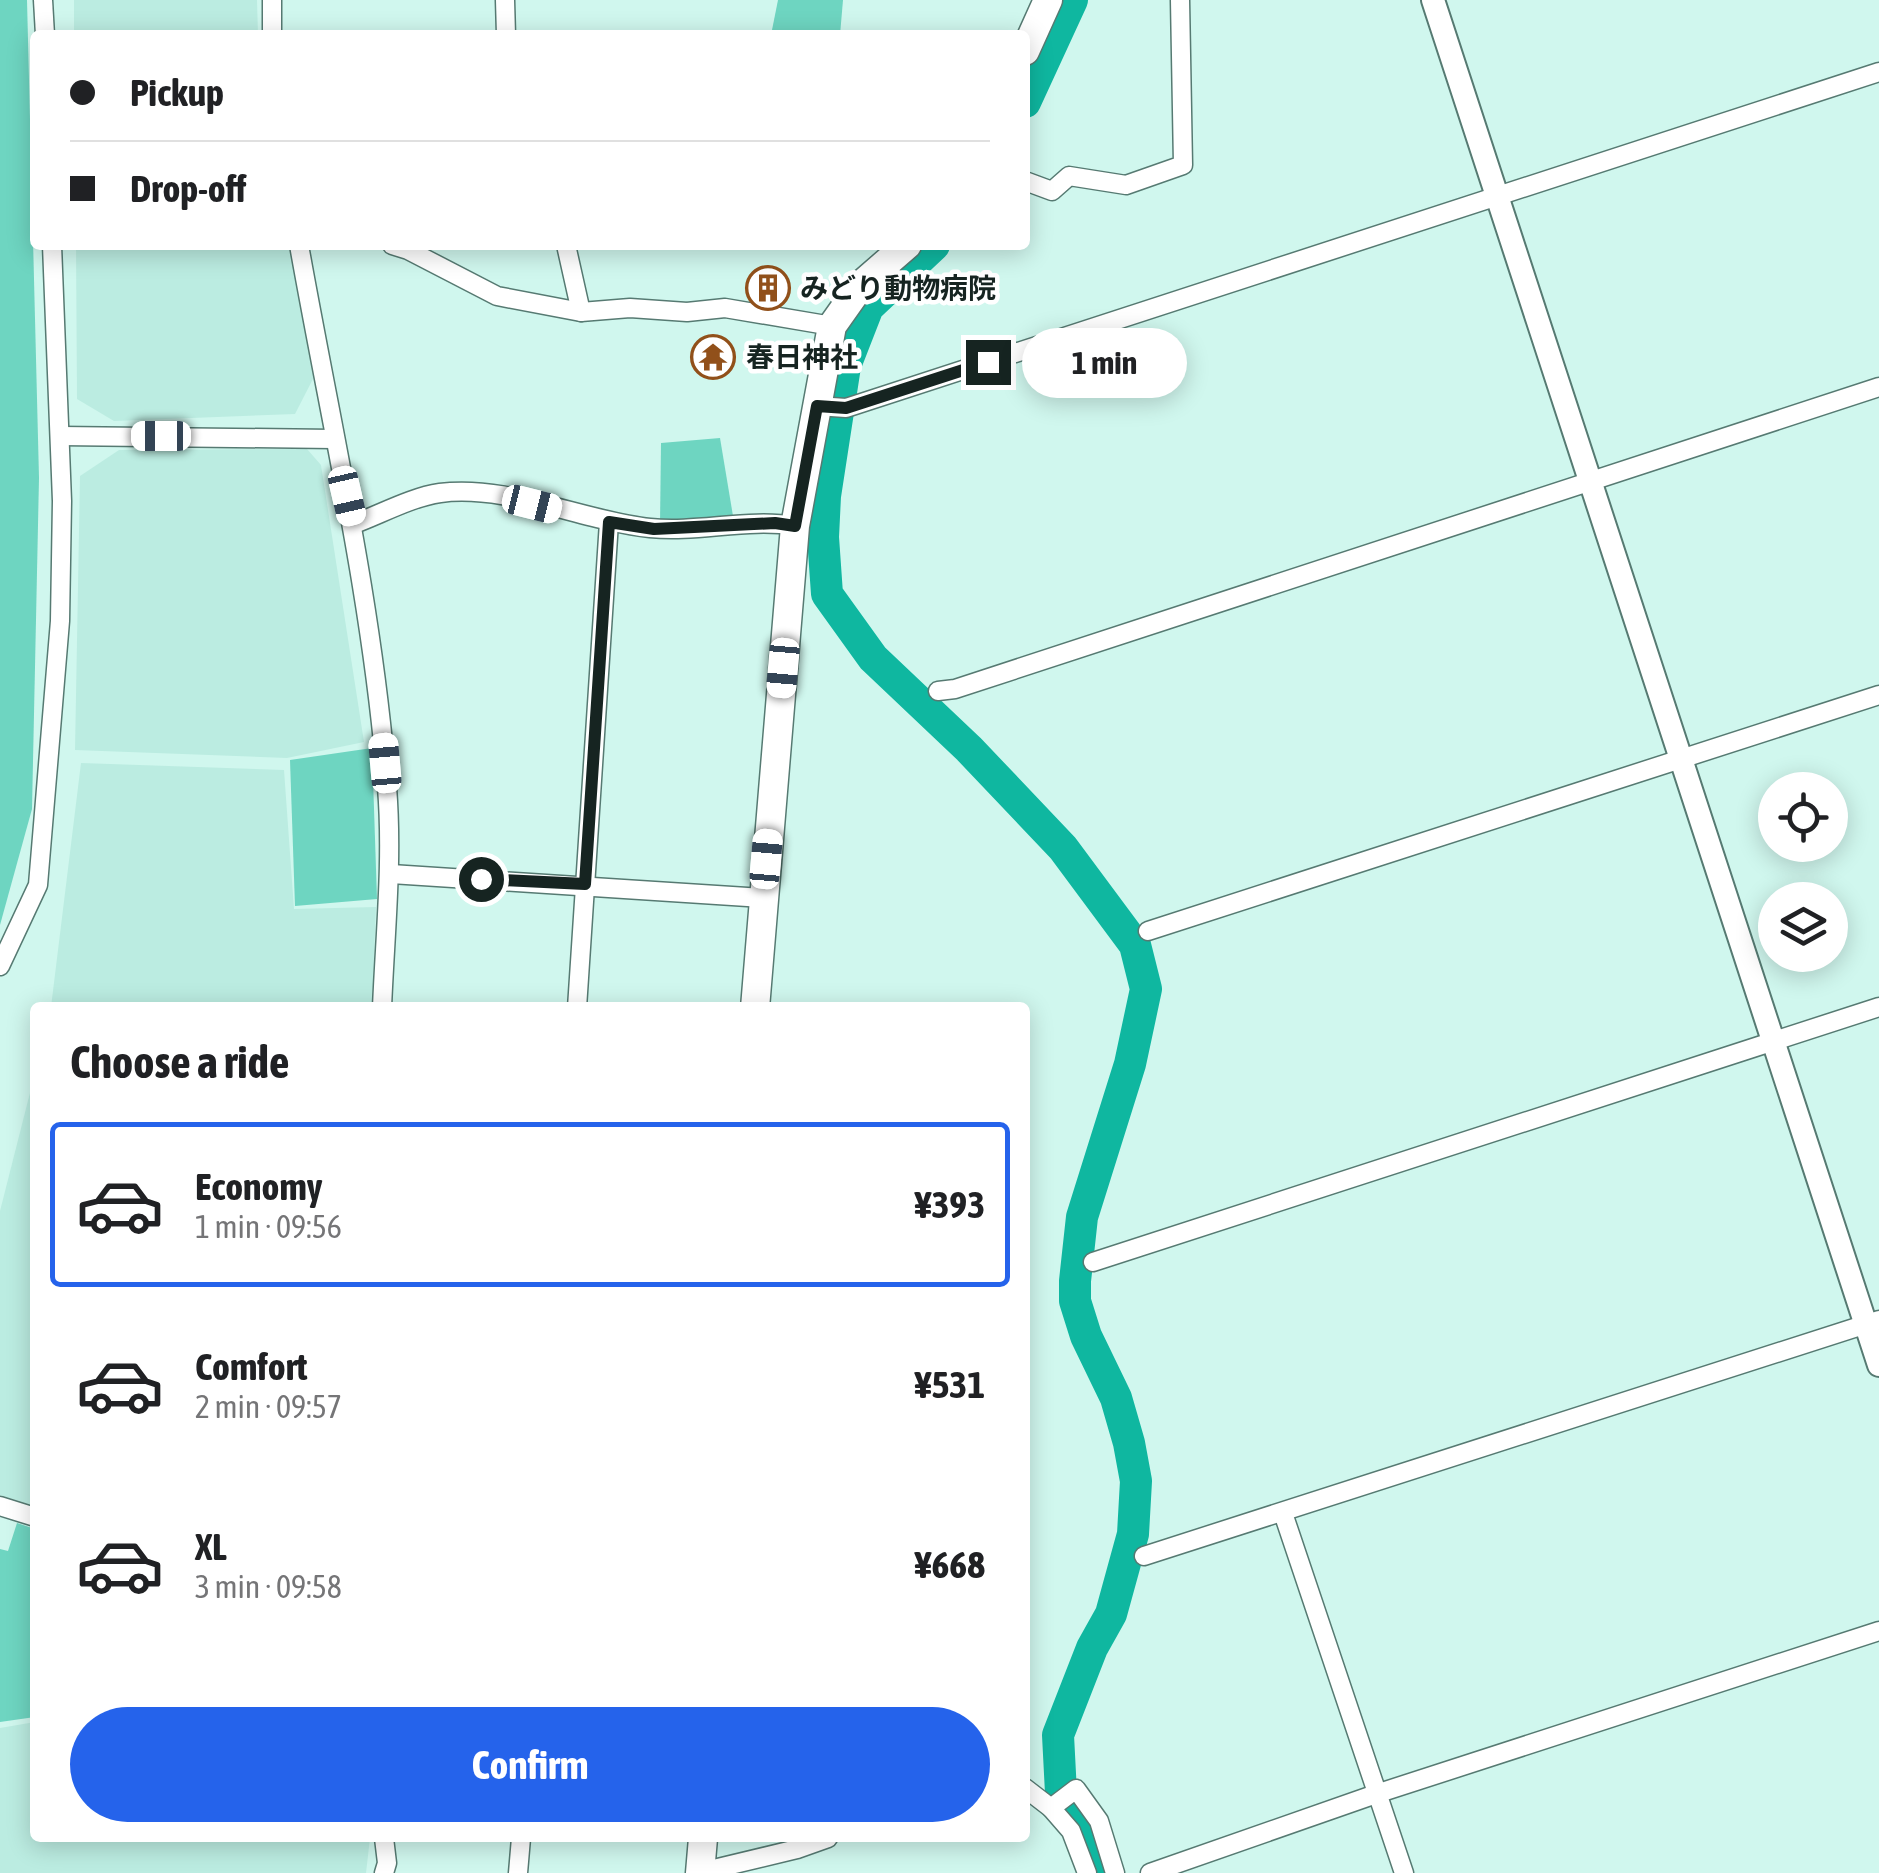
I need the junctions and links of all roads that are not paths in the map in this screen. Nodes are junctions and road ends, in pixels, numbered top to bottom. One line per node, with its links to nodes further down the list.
1 (44, 0): 7 (street)
2 (272, 0): 8 (street)
3 (505, 0): 9 (street)
4 (1048, 0): 10 (main road)
5 (1180, 0): 12 (street)
6 (1433, 0): 13 (street)
7 (45, 30)
8 (272, 30)
9 (506, 30)
10 (1030, 40)
11 (1879, 72): 13 (street)
12 (1030, 184)
13 (1499, 198): 22 (street); 25 (street)
14 (52, 250): 23 (street)
15 (300, 250): 24 (street)
16 (408, 250): 19 (street)
17 (567, 250): 19 (street)
18 (901, 250): 20 (main road)
19 (582, 312): 20 (street)
20 (832, 326): 22 (main road)
21 (1879, 387): 25 (street)
22 (817, 406): 28 (main road)
23 (60, 436): 24 (street); 36 (street)
24 (334, 439): 27 (street)
25 (1590, 484): 29 (street); 31 (street)
26 (609, 522): 27 (street); 28 (street); 33 (street)
27 (354, 524): 32 (street)
28 (795, 526): 34 (main road)
29 (938, 690)
30 (1879, 695): 31 (street)
31 (1682, 759): 35 (street); 41 (street)
32 (391, 874): 33 (street); 37 (street)
33 (585, 884): 34 (street); 38 (street)
34 (763, 898): 39 (main road)
35 (1148, 931)
36 (0, 966)
37 (382, 1002)
38 (576, 1002)
39 (755, 1002)
40 (1879, 1007): 41 (street)
41 (1774, 1041): 42 (street); 43 (street)
42 (1093, 1262)
43 (1873, 1322): 44 (street); 46 (street)
44 (1879, 1364)
45 (0, 1506): 47 (street)
46 (1282, 1513): 48 (street); 51 (street)
47 (30, 1515)
48 (1144, 1556)
49 (1879, 1631): 51 (street)
50 (1030, 1790): 52 (street)
51 (1376, 1794): 62 (street); 63 (street)
52 (1059, 1801): 60 (street); 61 (street)
53 (384, 1842): 58 (street)
54 (521, 1842): 59 (street)
55 (702, 1842): 57 (main road)
56 (818, 1842): 57 (street)
57 (700, 1872)
58 (384, 1873)
59 (518, 1873)
60 (1088, 1873)
61 (1115, 1873)
62 (1150, 1873)
63 (1404, 1873)

